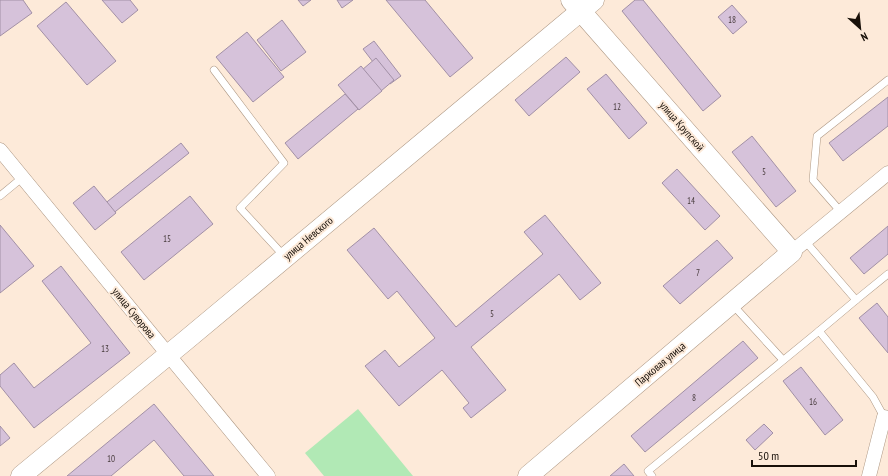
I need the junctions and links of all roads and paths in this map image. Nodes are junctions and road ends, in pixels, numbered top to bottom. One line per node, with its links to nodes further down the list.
1 (582, 4): 9 (main road, улица Крупской); 10 (main road, улица Невского)
2 (214, 70): 10 (lane)
3 (888, 80): 8 (lane)
4 (0, 150): 6 (street, улица Суворова)
5 (888, 173): 8 (street)
6 (22, 177): 7 (lane); 15 (street, улица Суворова)
7 (0, 196)
8 (841, 212): 9 (street)
9 (799, 247): 12 (lane); 13 (main road, Парковая улица)
10 (285, 258): 15 (main road, улица Невского)
11 (888, 274): 12 (lane)
12 (856, 300): 14 (lane)
13 (731, 304): 16 (lane); 20 (main road, Парковая улица)
14 (819, 331): 16 (lane); 17 (lane)
15 (168, 355): 18 (main road, улица Невского); 19 (street, улица Суворова)
16 (783, 360): 21 (lane)
17 (886, 417): 22 (street)
18 (21, 476)
19 (268, 476)
20 (528, 476)
21 (652, 476)
22 (869, 476)

